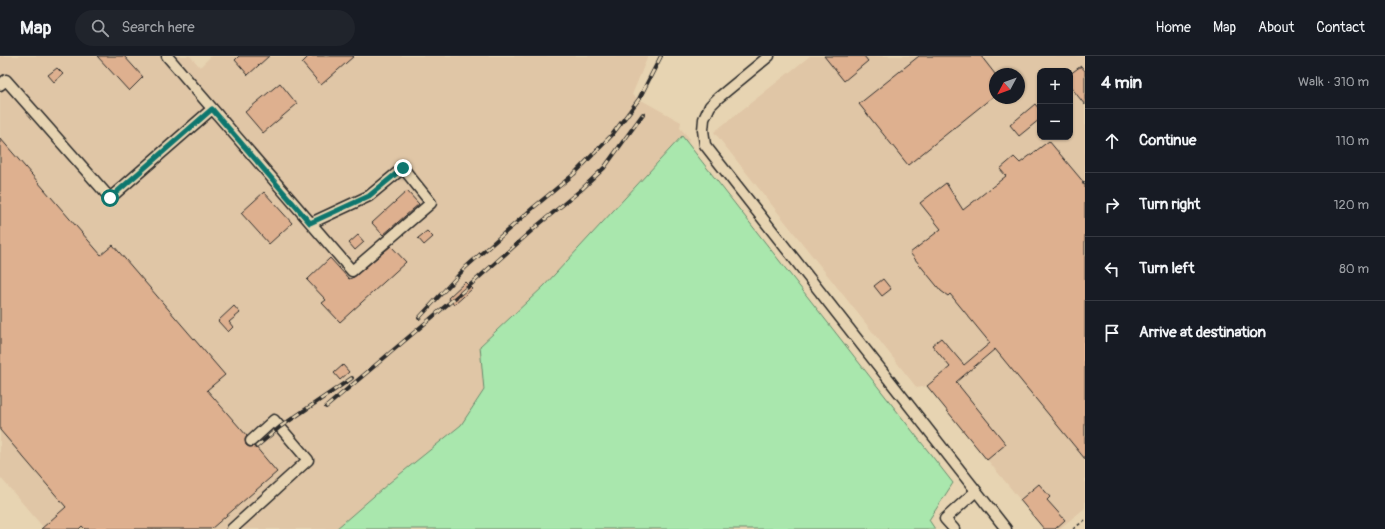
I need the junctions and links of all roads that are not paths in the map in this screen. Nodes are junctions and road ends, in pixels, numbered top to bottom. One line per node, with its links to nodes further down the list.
1 (166, 56): 4 (street)
2 (769, 56): 7 (street)
3 (0, 85): 4 (street)
4 (212, 109): 5 (street)
5 (310, 223): 5 (street)
6 (251, 442): 8 (street)
7 (976, 491): 9 (street); 10 (street)
8 (232, 529)
9 (954, 529)
10 (1006, 529)

